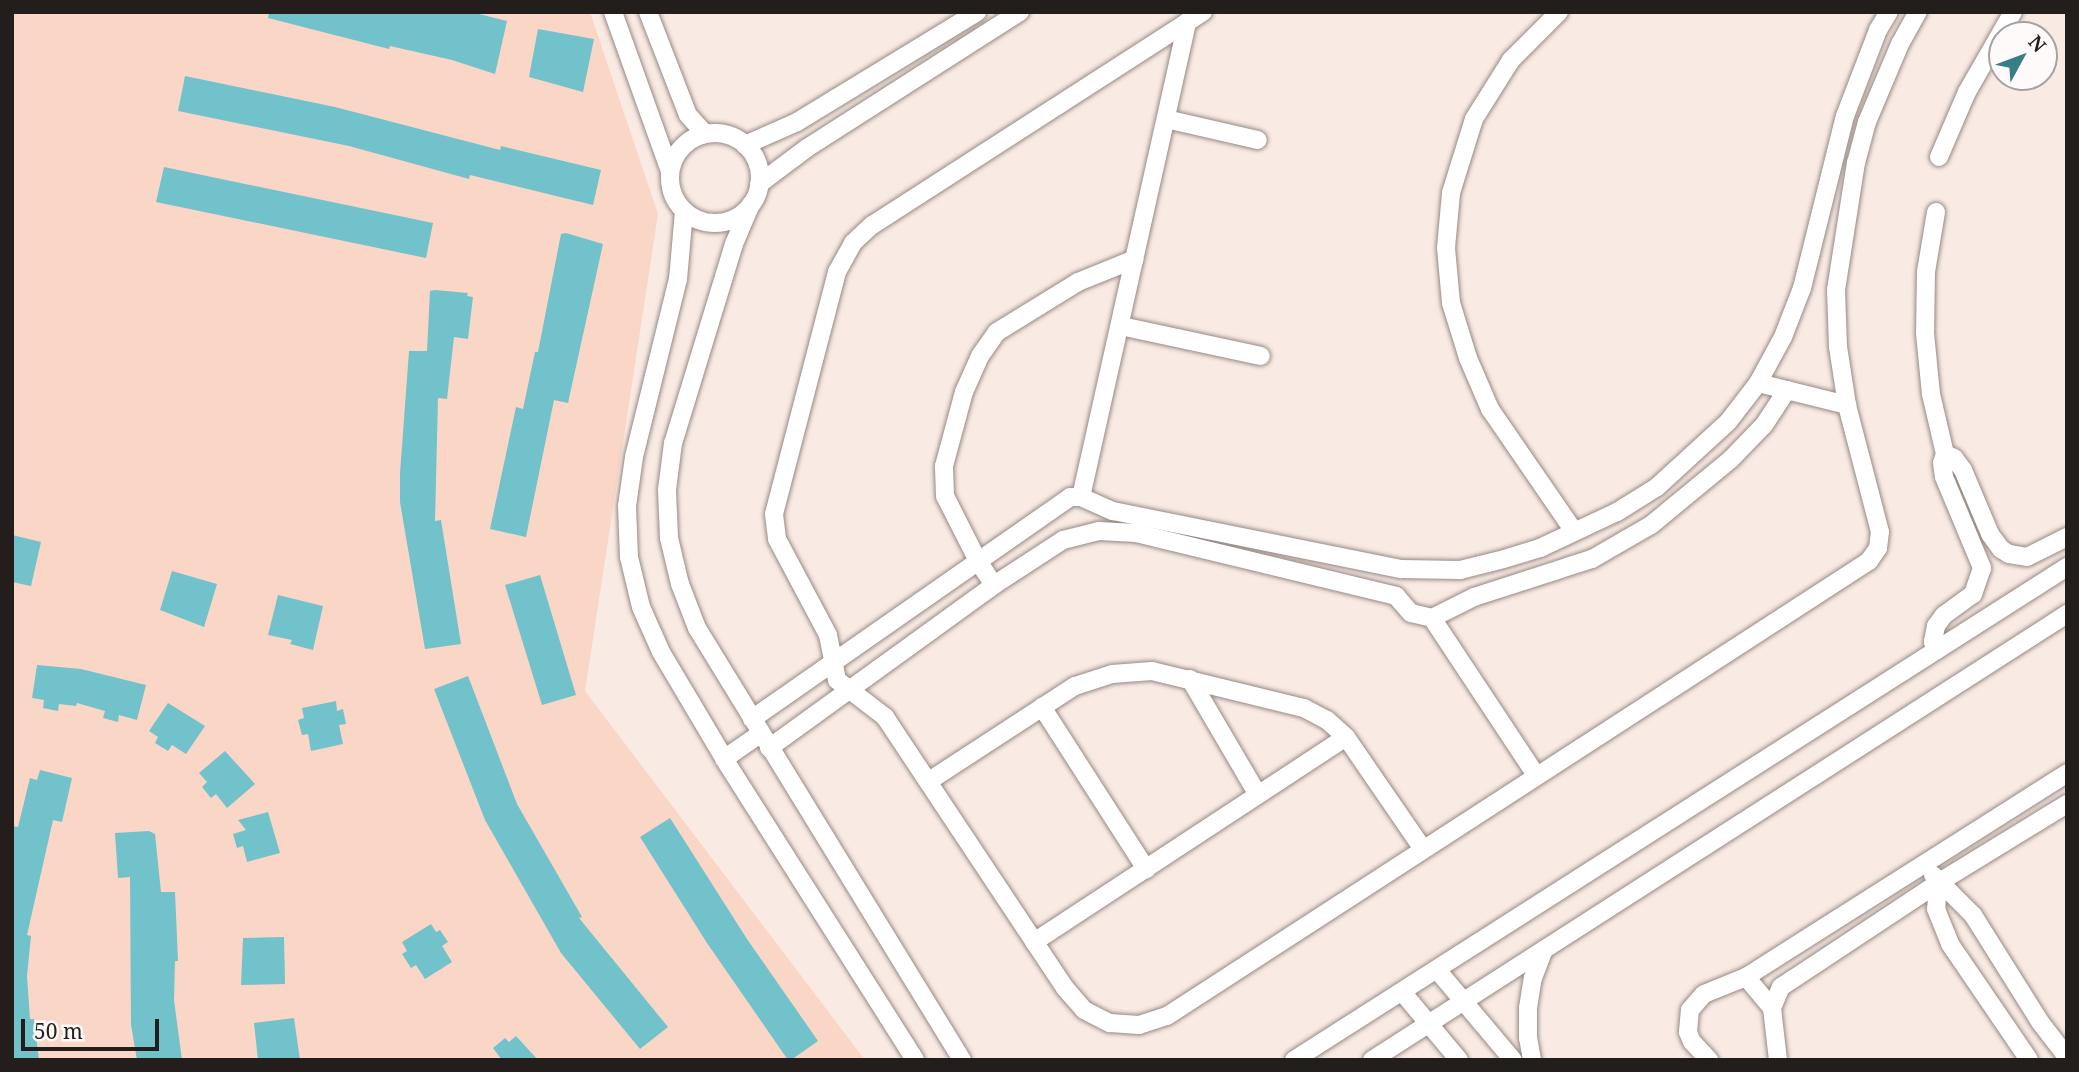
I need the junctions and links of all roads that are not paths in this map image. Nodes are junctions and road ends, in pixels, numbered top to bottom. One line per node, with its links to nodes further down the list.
1 (613, 12): 19 (street)
2 (648, 12): 15 (street)
3 (977, 12): 17 (street)
4 (1020, 12): 20 (street)
5 (1203, 12): 11 (street)
6 (1559, 12): 33 (street)
7 (1874, 12): 12 (street)
8 (1889, 12): 12 (street)
9 (1918, 12): 13 (street)
10 (2012, 12): 18 (street)
11 (1187, 22): 14 (street); 44 (street)
12 (1878, 30): 13 (street); 27 (street)
13 (1900, 44): 29 (street)
14 (1166, 119): 16 (street); 24 (street)
15 (705, 134): 17 (street); 19 (street)
16 (1258, 139)
17 (745, 145): 20 (street)
18 (1939, 156)
19 (670, 171): 22 (street)
20 (759, 184): 21 (street)
21 (751, 204): 22 (street); 48 (street)
22 (684, 211): 50 (street)
23 (1936, 212): 30 (street)
24 (1135, 259): 25 (street); 36 (street)
25 (1121, 326): 26 (street); 31 (street)
26 (1261, 356)
27 (1758, 383): 28 (street); 33 (street)
28 (1787, 390): 29 (street); 42 (street)
29 (1847, 405): 51 (street)
30 (1945, 454): 34 (street); 43 (street)
31 (1081, 497): 32 (street); 38 (street)
32 (1045, 517): 35 (street); 36 (street)
33 (1574, 531): 38 (street)
34 (2067, 537)
35 (1063, 540): 39 (street); 40 (street)
36 (979, 563): 39 (street); 44 (street)
37 (2067, 568): 43 (street)
38 (1401, 569): 40 (street)
39 (994, 585): 46 (street)
40 (1396, 596): 42 (street)
41 (2067, 614): 62 (street)
42 (1432, 618): 51 (street)
43 (1937, 651): 63 (street)
44 (831, 662): 46 (street); 48 (street)
45 (1191, 679): 47 (street); 49 (street); 54 (street)
46 (851, 692): 48 (street); 53 (street)
47 (1042, 707): 53 (street); 59 (street)
48 (760, 734): 50 (street); 71 (street)
49 (1346, 737): 54 (street); 57 (street)
50 (724, 759): 70 (street)
51 (1536, 775): 57 (street)
52 (2061, 777): 55 (street); 58 (street)
53 (929, 781): 61 (street)
54 (1258, 794): 59 (street)
55 (2067, 798)
56 (2067, 804): 60 (street)
57 (1423, 849): 61 (street)
58 (1925, 863): 60 (street); 64 (street)
59 (1146, 869): 61 (street)
60 (1938, 883): 67 (street); 69 (street); 79 (street)
61 (1034, 942)
62 (1544, 950): 66 (street); 76 (street)
63 (1438, 971): 65 (street); 66 (street)
64 (1746, 977): 67 (street); 77 (street)
65 (1403, 993): 68 (street); 72 (street)
66 (1463, 1002): 68 (street); 75 (street)
67 (1772, 1008): 78 (street)
68 (1427, 1025): 73 (street); 74 (street)
69 (2067, 1057)
70 (915, 1060)
71 (962, 1060)
72 (1294, 1060)
73 (1372, 1060)
74 (1459, 1060)
75 (1513, 1060)
76 (1532, 1060)
77 (1709, 1060)
78 (1778, 1060)
79 (2029, 1060)

